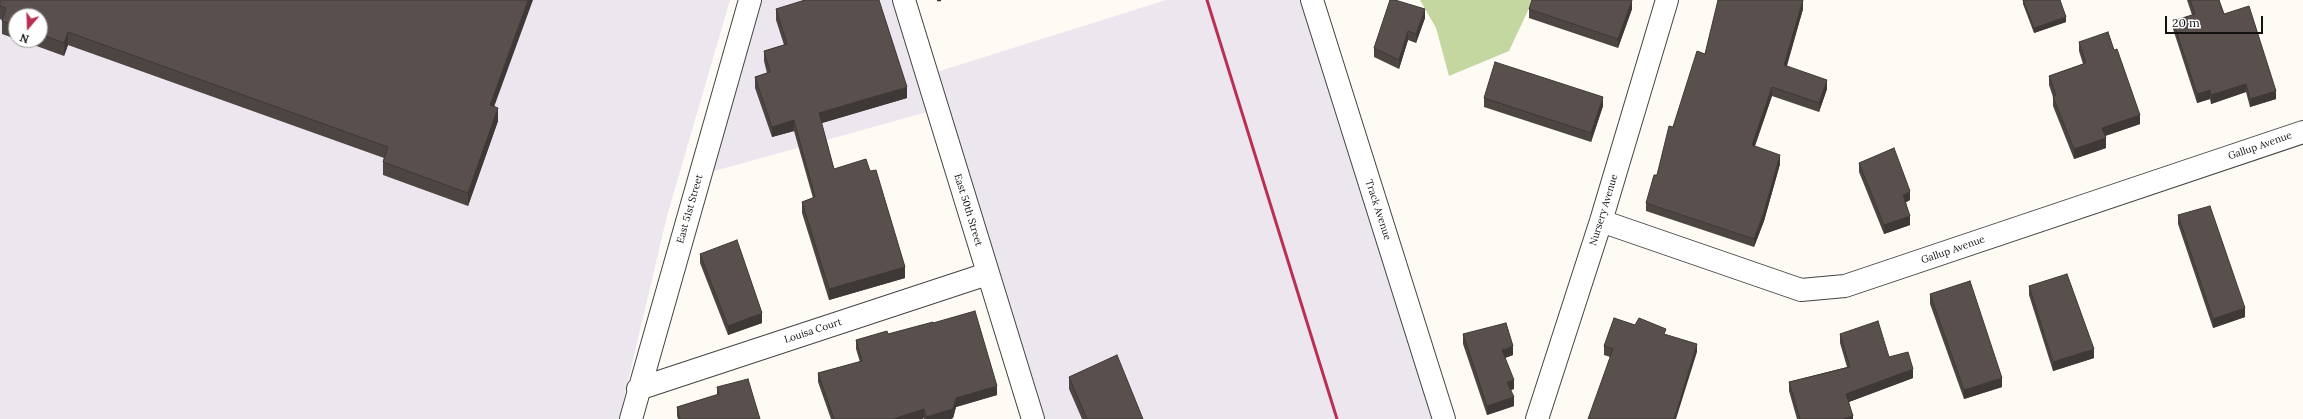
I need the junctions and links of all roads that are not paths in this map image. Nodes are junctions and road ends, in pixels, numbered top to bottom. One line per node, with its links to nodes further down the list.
1 (750, 0): 8 (street, East 51st Street)
2 (904, 0): 7 (street, East 50th Street)
3 (1312, 0): 11 (street, Track Avenue)
4 (1667, 0): 6 (street, Nursery Avenue)
5 (2303, 132): 6 (street, Gallup Avenue)
6 (1601, 221): 12 (street, Nursery Avenue)
7 (987, 274): 8 (street, Louisa Court); 10 (street, East 50th Street)
8 (638, 389): 9 (street, East 51st Street)
9 (631, 419)
10 (1033, 419)
11 (1444, 419)
12 (1537, 419)

